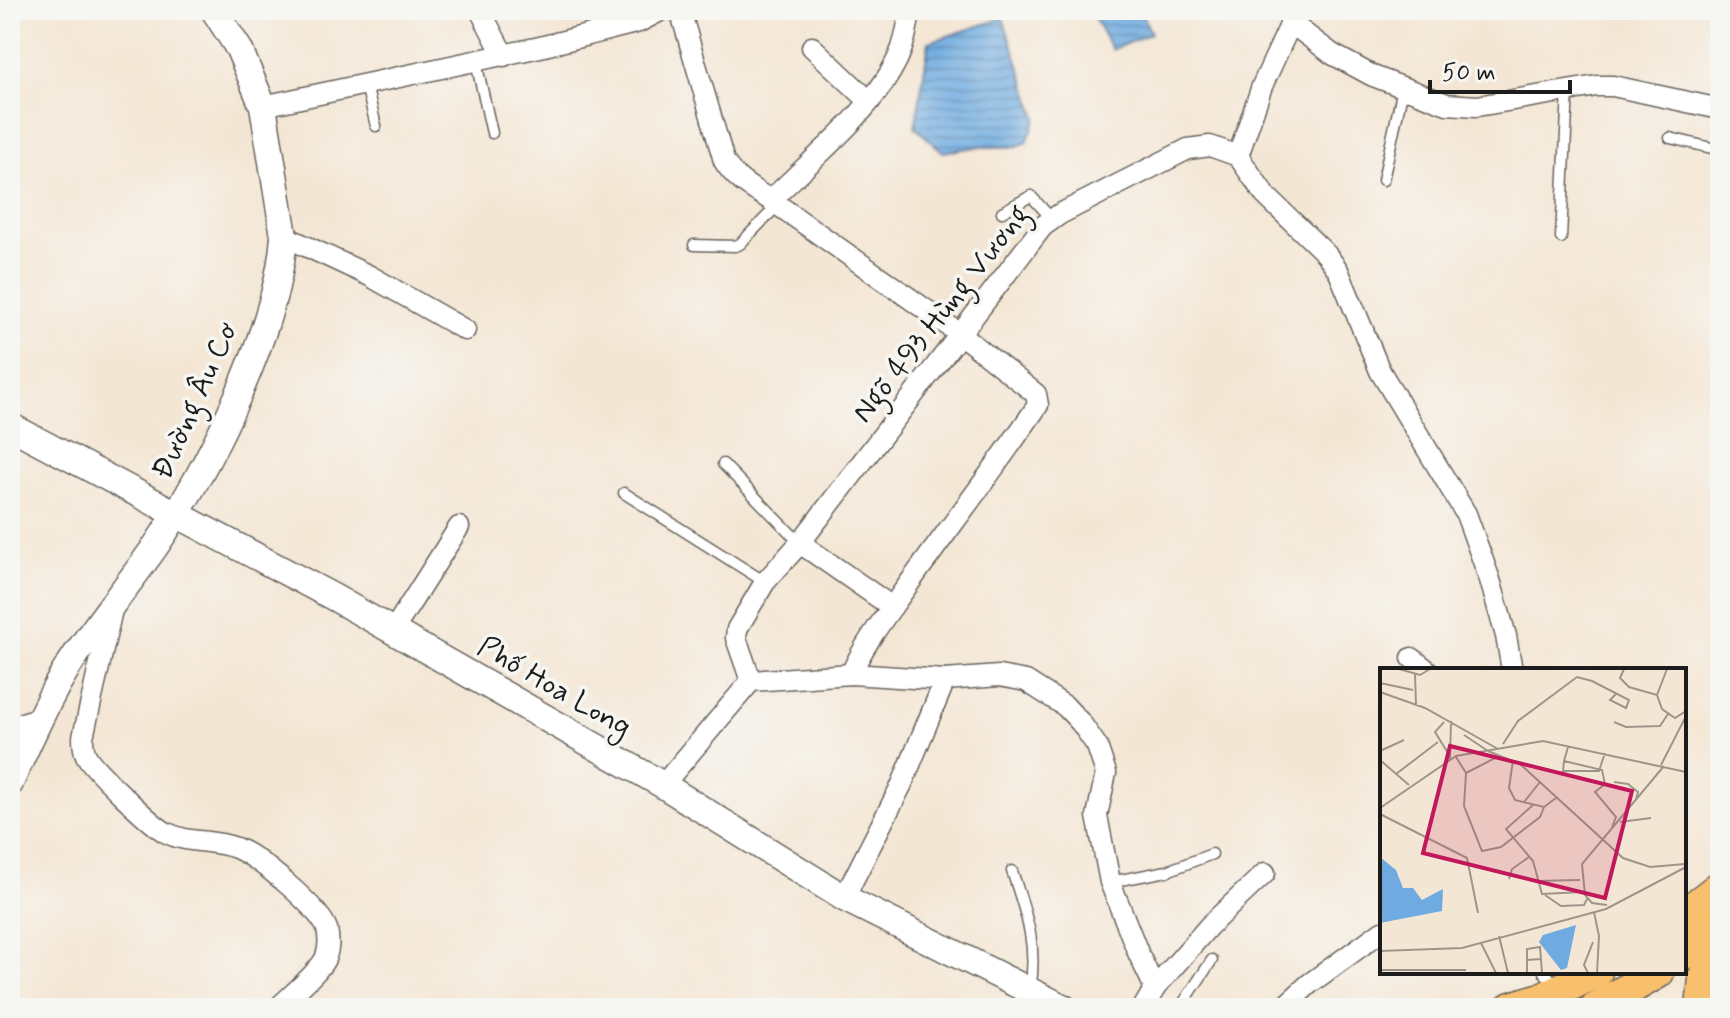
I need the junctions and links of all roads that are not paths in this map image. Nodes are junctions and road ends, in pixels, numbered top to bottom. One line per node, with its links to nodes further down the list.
1 (214, 10): 14 (street, Đường Âu Cơ)
2 (480, 10): 8 (street)
3 (662, 10): 8 (street)
4 (680, 10): 22 (street)
5 (910, 10): 13 (street)
6 (1289, 16): 11 (street); 20 (street)
7 (812, 47): 13 (street)
8 (504, 56): 9 (street)
9 (476, 62): 10 (street); 17 (lane)
10 (366, 85): 14 (street); 16 (lane)
11 (1403, 88): 12 (street); 21 (lane)
12 (1568, 90): 15 (street); 26 (lane)
13 (869, 101): 22 (street)
14 (263, 106): 25 (street, Đường Âu Cơ)
15 (1720, 109)
16 (376, 126)
17 (492, 133)
18 (1670, 138): 19 (lane)
19 (1720, 150)
20 (1238, 156): 24 (street, Ngõ 493 Hùng Vương); 42 (street)
21 (1383, 180)
22 (775, 202): 27 (lane); 31 (street)
23 (1002, 212): 24 (lane)
24 (1051, 218): 31 (street, Ngõ 493 Hùng Vương)
25 (284, 236): 30 (street); 35 (street, Đường Âu Cơ)
26 (1561, 238)
27 (694, 245)
28 (1720, 254): 29 (lane)
29 (1717, 267)
30 (465, 330)
31 (960, 334): 37 (street, Ngõ 493 Hùng Vương); 40 (street)
32 (10, 426): 35 (street, Phố Hoa Long)
33 (723, 464): 37 (lane)
34 (624, 493): 38 (lane)
35 (177, 514): 39 (street, Đường Âu Cơ); 41 (street, Phố Hoa Long)
36 (459, 527): 41 (street)
37 (800, 543): 38 (street, Ngõ 493 Hùng Vương); 40 (street)
38 (765, 582): 45 (street, Ngõ 493 Hùng Vương)
39 (113, 606): 46 (street, Đường Âu Cơ); 64 (street)
40 (892, 607): 43 (street)
41 (393, 631): 49 (street, Phố Hoa Long)
42 (1512, 668)
43 (851, 674): 44 (street); 45 (street)
44 (945, 680): 53 (street); 54 (street)
45 (751, 681): 49 (street)
46 (41, 717): 47 (street); 48 (street, Đường Âu Cơ)
47 (10, 727)
48 (10, 783)
49 (663, 785): 54 (street, Phố Hoa Long)
50 (1212, 854): 53 (lane)
51 (1012, 871): 63 (lane)
52 (1265, 873): 62 (street)
53 (1110, 882): 62 (street)
54 (844, 898): 63 (street, Phố Hoa Long)
55 (1713, 918): 57 (main road); 71 (main road)
56 (1380, 932): 68 (street)
57 (1686, 951)
58 (1212, 960): 67 (lane)
59 (1586, 974): 61 (main road)
60 (1655, 974): 70 (main road)
61 (1552, 981): 69 (main road)
62 (1155, 988): 66 (street)
63 (1030, 992): 65 (street, Phố Hoa Long)
64 (278, 1008)
65 (1064, 1008)
66 (1143, 1008)
67 (1180, 1008)
68 (1283, 1008)
69 (1511, 1008)
70 (1596, 1008)
71 (1702, 1008)

